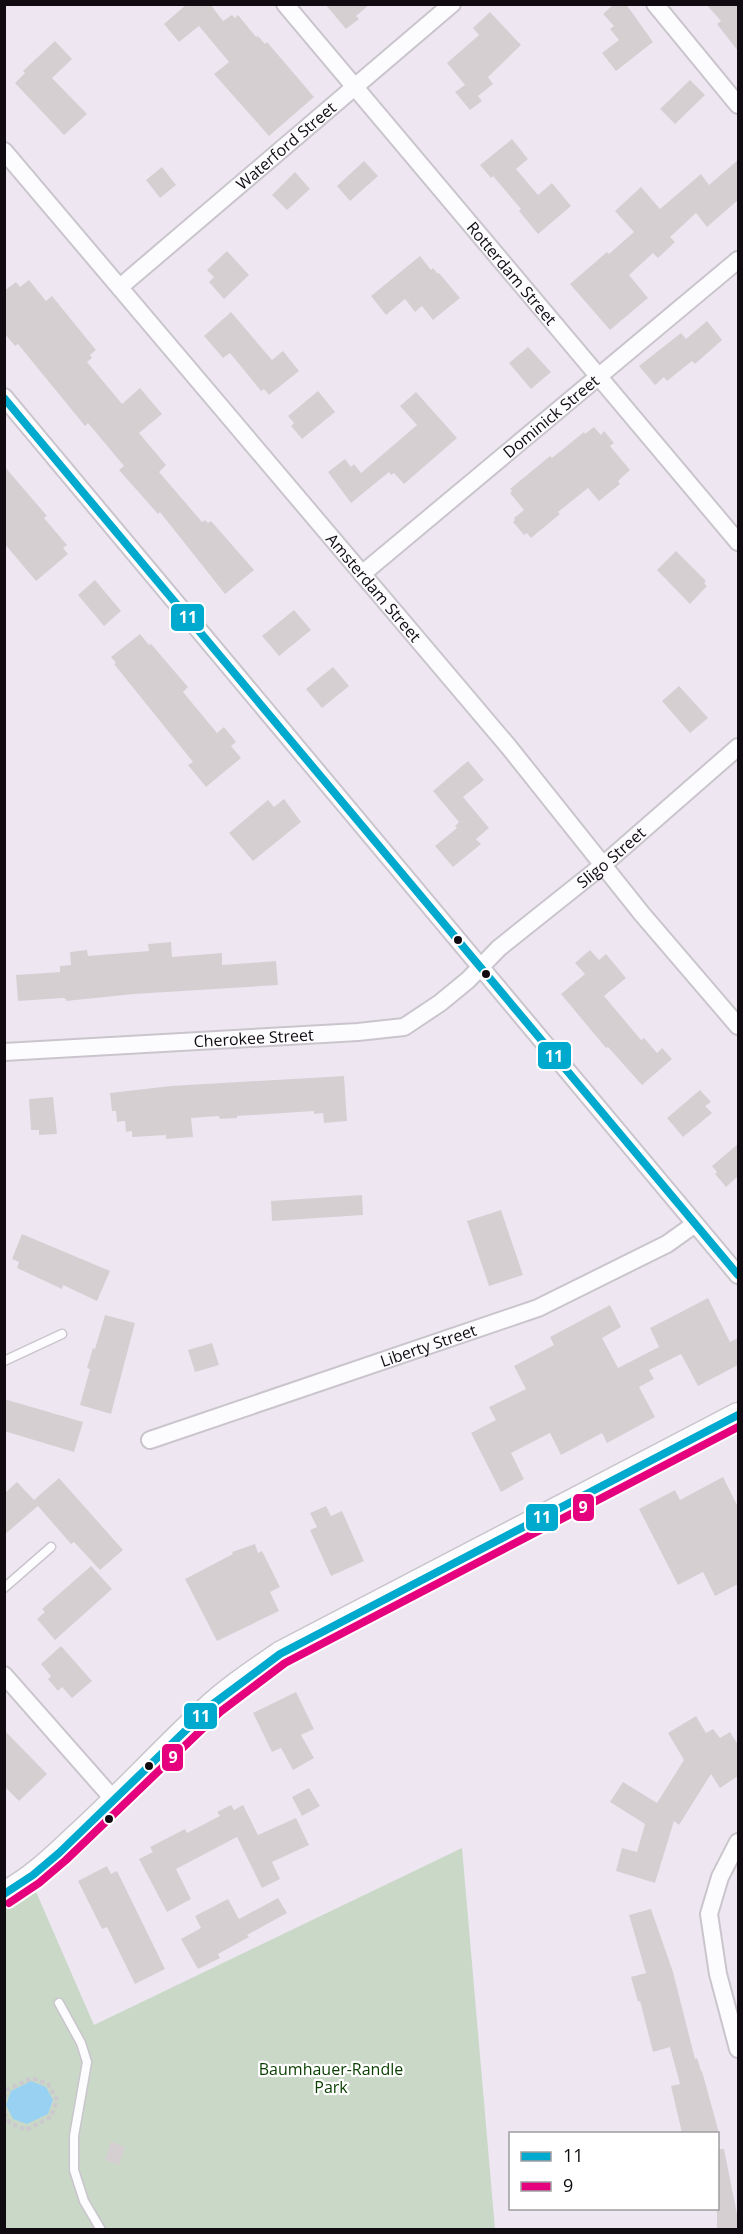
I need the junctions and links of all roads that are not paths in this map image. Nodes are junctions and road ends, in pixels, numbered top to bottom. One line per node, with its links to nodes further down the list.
1 (285, 4): 4 (street, Rotterdam Street)
2 (452, 4): 4 (street, Waterford Street)
3 (655, 4): 5 (street)
4 (355, 87): 8 (street, Waterford Street); 9 (street, Rotterdam Street)
5 (738, 105)
6 (4, 151): 8 (street, Amsterdam Street)
7 (738, 260): 9 (street, Dominick Street)
8 (120, 286): 12 (street, Amsterdam Street)
9 (598, 376): 11 (street, Rotterdam Street); 12 (street, Dominick Street)
10 (4, 397): 15 (street)
11 (738, 542)
12 (363, 574): 14 (street, Amsterdam Street)
13 (738, 747): 14 (street, Sligo Street)
14 (603, 865): 15 (street, Sligo Street); 16 (street, Amsterdam Street)
15 (482, 967): 17 (street, Cherokee Street); 18 (street)
16 (738, 1026)
17 (4, 1052)
18 (694, 1224): 19 (street); 23 (street, Liberty Street)
19 (738, 1275)
20 (62, 1334): 21 (lane)
21 (4, 1361)
22 (738, 1415): 27 (street)
23 (150, 1440)
24 (51, 1547): 25 (lane)
25 (4, 1588)
26 (4, 1675): 27 (street)
27 (116, 1801): 29 (street)
28 (738, 1842): 31 (street)
29 (4, 1894)
30 (59, 2003): 32 (lane)
31 (738, 2049)
32 (100, 2229)

